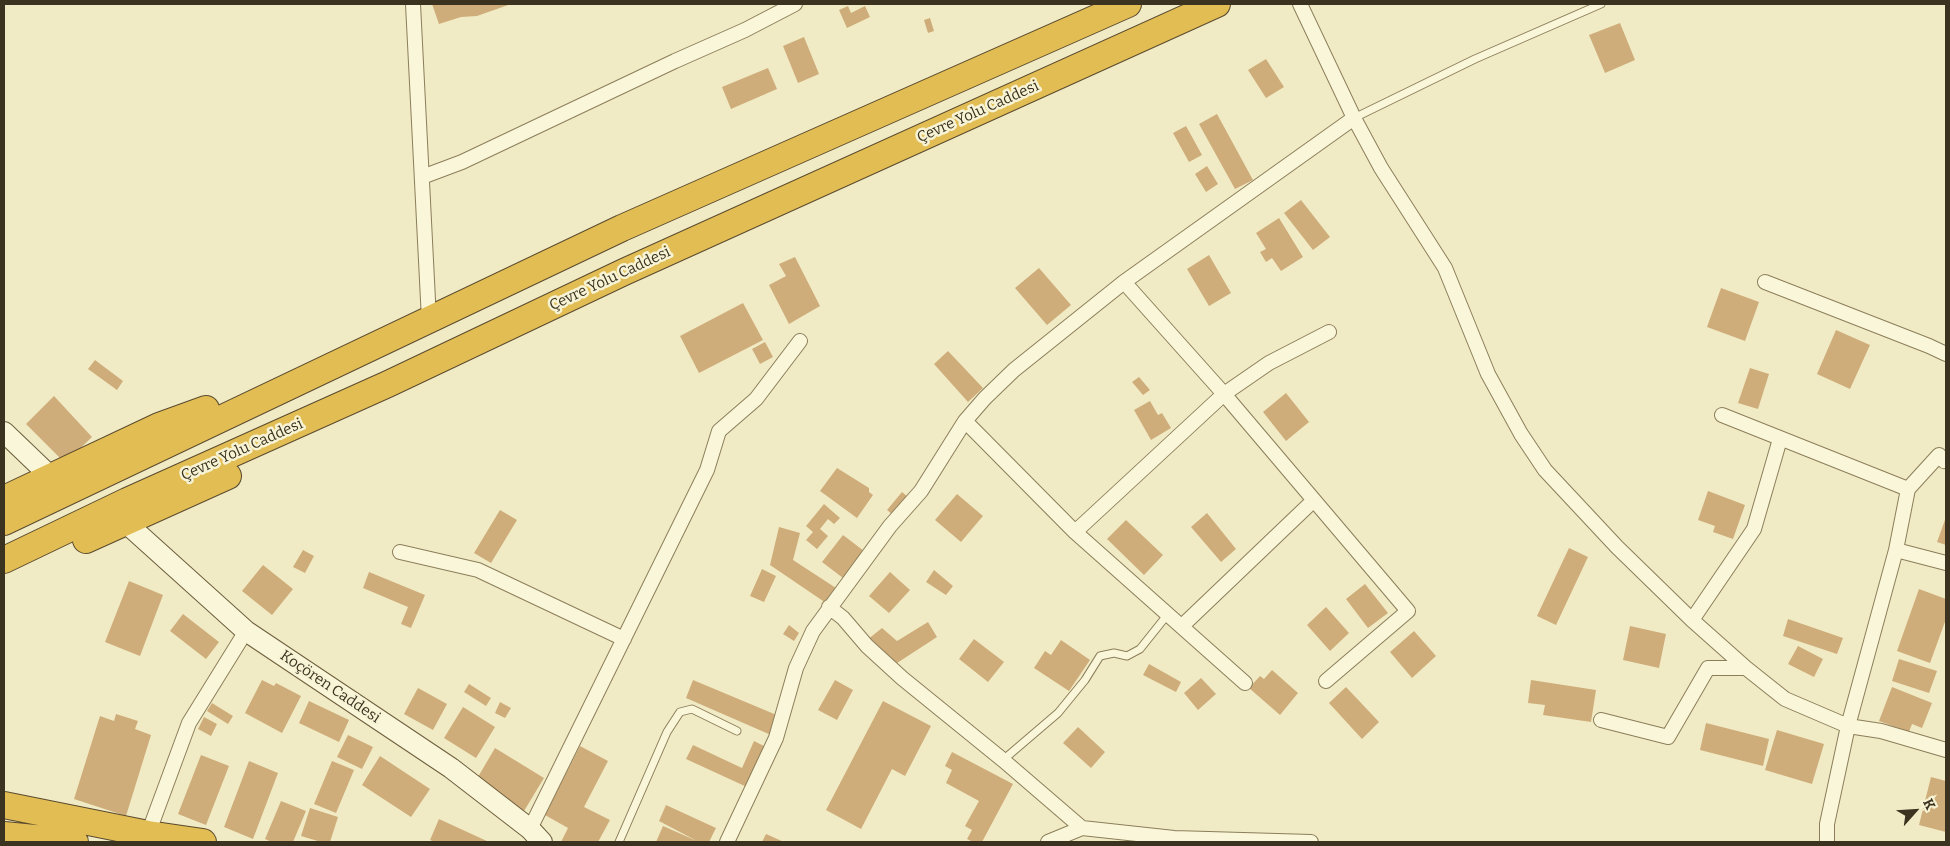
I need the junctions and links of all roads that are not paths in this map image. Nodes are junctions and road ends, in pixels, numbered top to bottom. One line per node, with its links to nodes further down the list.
1 (413, 4): 8 (street)
2 (795, 4): 8 (street)
3 (1128, 4): 11 (highway)
4 (1218, 4): 16 (highway, Çevre Yolu Caddesi)
5 (1300, 4): 7 (street)
6 (1600, 4): 7 (lane)
7 (1354, 118): 9 (street); 37 (street)
8 (422, 177): 11 (street)
9 (1124, 282): 17 (street); 19 (street)
10 (1765, 282): 15 (street)
11 (429, 320): 14 (highway)
12 (1329, 332): 17 (street)
13 (800, 341): 40 (street)
14 (357, 354): 23 (highway); 27 (highway)
15 (1946, 354)
16 (388, 384): 28 (highway); 32 (highway, Çevre Yolu Caddesi)
17 (1224, 394): 26 (street); 29 (street)
18 (1722, 416): 21 (street)
19 (965, 421): 29 (street); 35 (street)
20 (4, 432): 23 (street)
21 (1780, 440): 24 (street); 37 (street)
22 (1945, 461): 24 (street)
23 (51, 477): 25 (highway)
24 (1908, 489): 30 (street)
25 (4, 499)
26 (1314, 500): 38 (street); 42 (street)
27 (4, 522)
28 (126, 522): 34 (highway); 39 (street, Koçören Caddesi)
29 (1075, 532): 36 (street)
30 (1896, 550): 33 (street); 45 (street)
31 (400, 552): 40 (street)
32 (4, 560)
33 (1946, 563)
34 (4, 579)
35 (829, 607): 48 (street); 57 (street)
36 (1168, 614): 38 (street); 48 (lane)
37 (1692, 620): 41 (street)
38 (1182, 626): 43 (street)
39 (246, 631): 51 (street); 53 (street, Koçören Caddesi)
40 (624, 639): 53 (street)
41 (1746, 668): 44 (street); 45 (street)
42 (1326, 681)
43 (1245, 683)
44 (1601, 720)
45 (1848, 726): 47 (street); 60 (street)
46 (737, 731): 56 (lane)
47 (1946, 750)
48 (1003, 760): 50 (street)
49 (4, 805): 51 (highway)
50 (1082, 828): 58 (street); 59 (street)
51 (148, 834): 55 (highway)
52 (4, 835): 54 (highway)
53 (536, 836)
54 (75, 842)
55 (203, 842)
56 (619, 842)
57 (727, 842)
58 (1048, 842)
59 (1310, 842)
60 (1827, 842)

